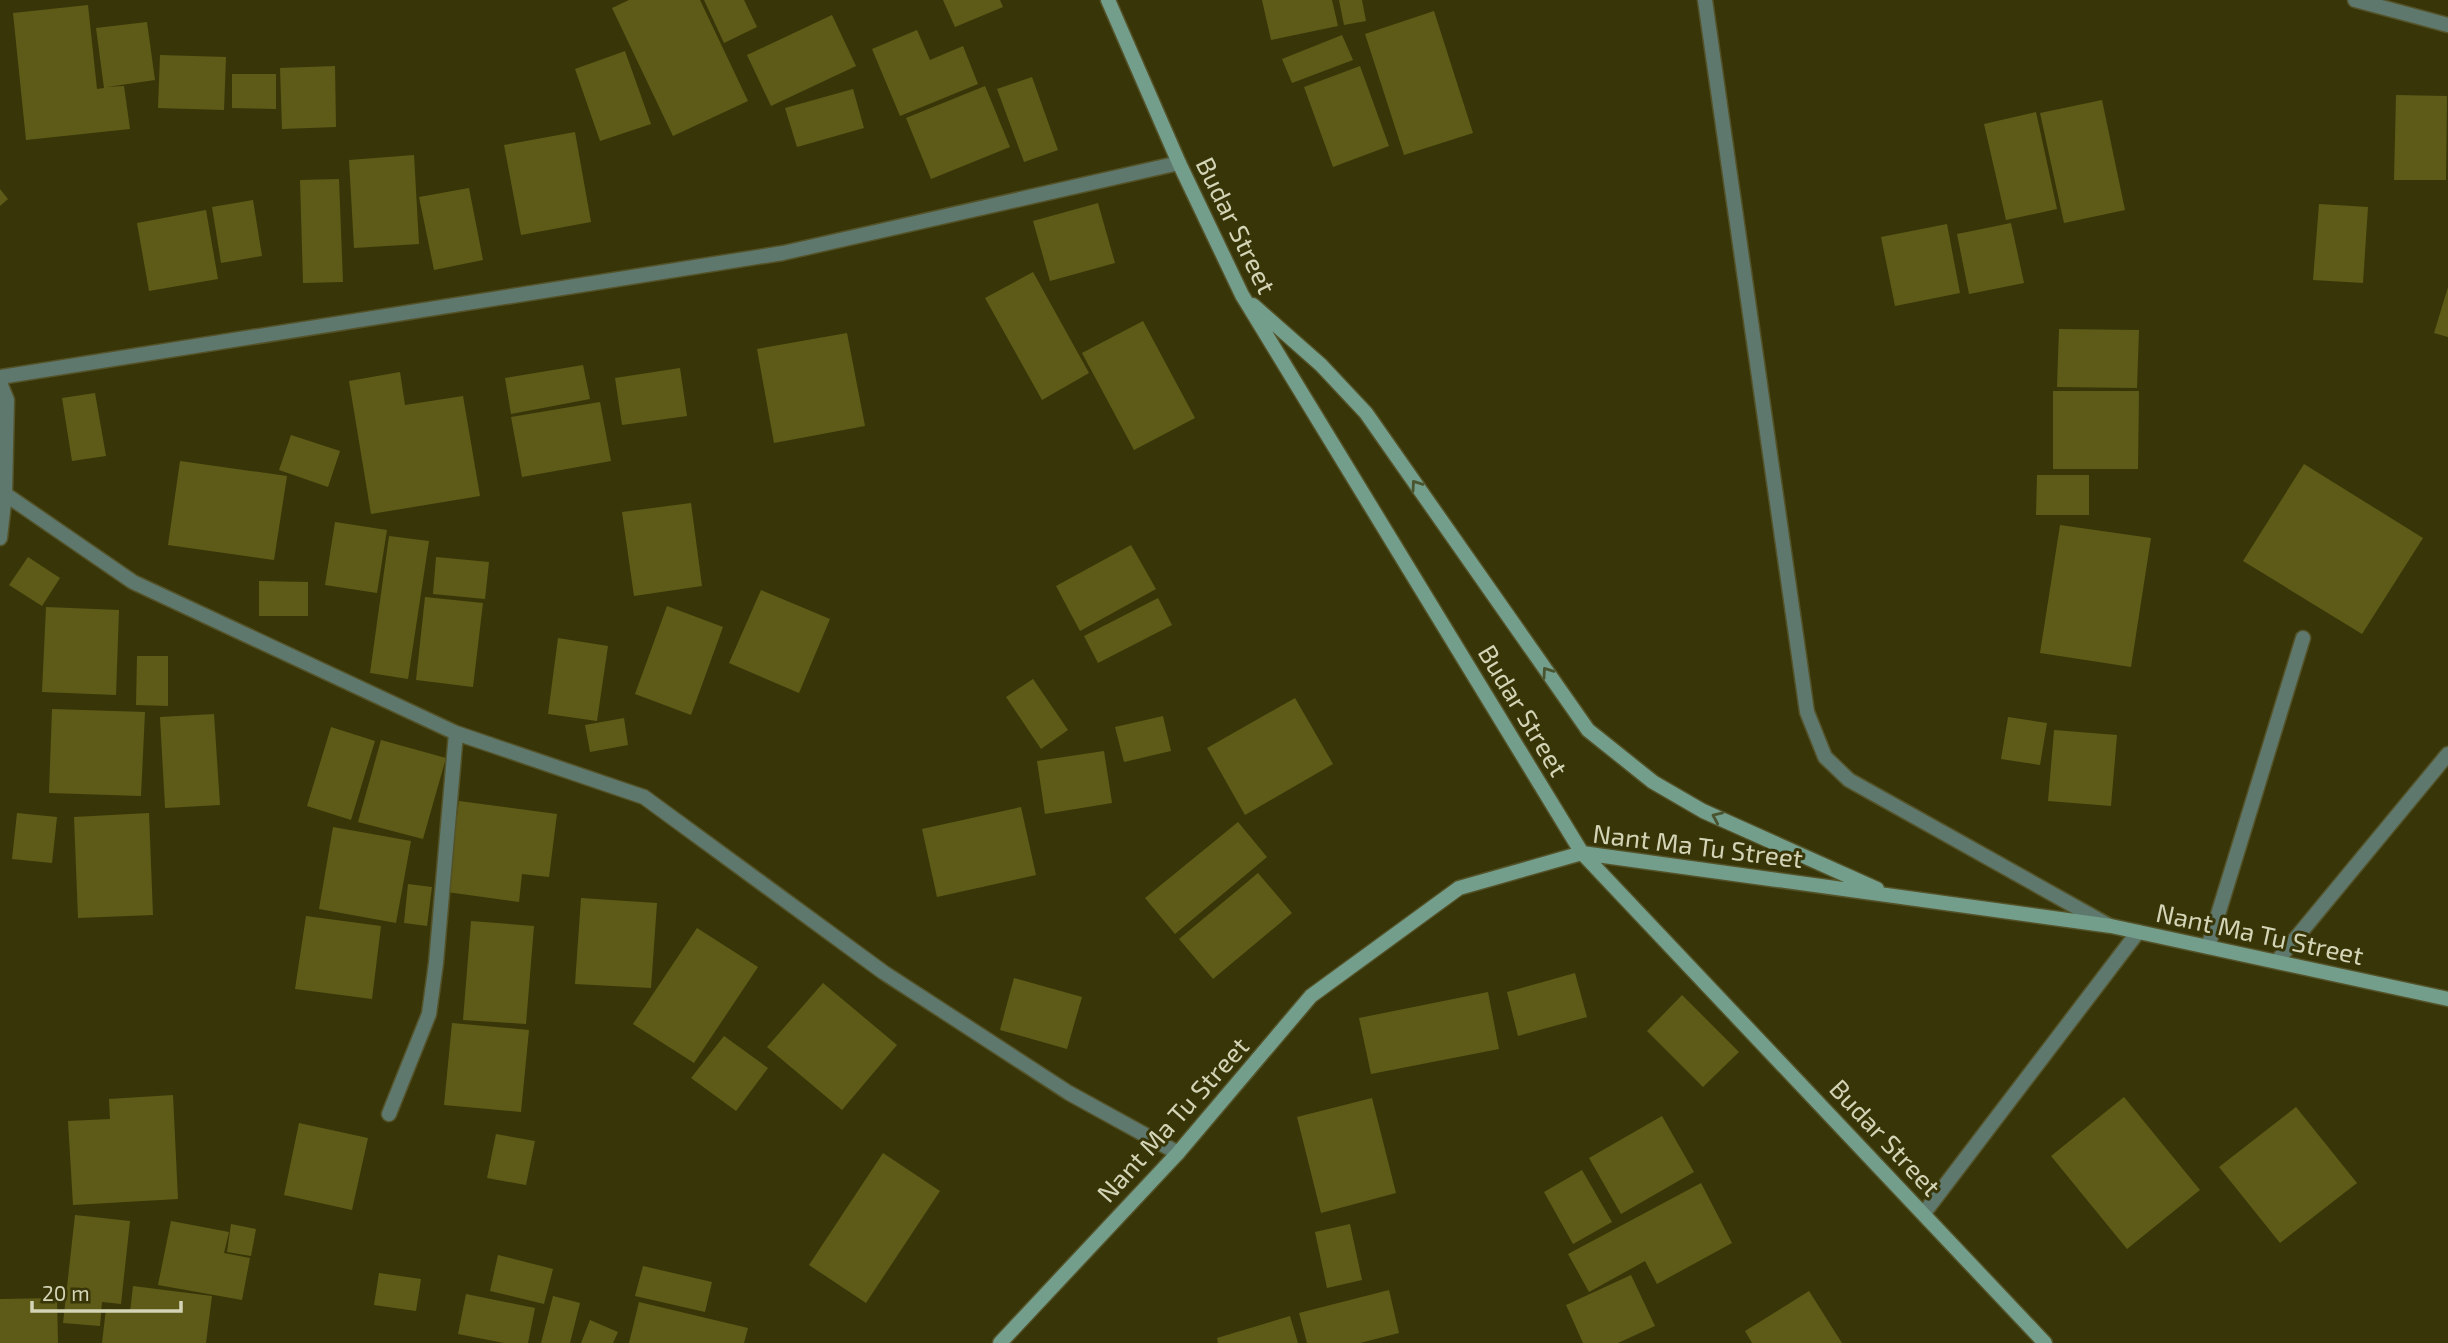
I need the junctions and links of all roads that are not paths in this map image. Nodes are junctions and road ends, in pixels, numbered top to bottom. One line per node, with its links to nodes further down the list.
1 (1108, 0): 5 (main road, Budar Street)
2 (1705, 0): 16 (street)
3 (2355, 0): 4 (street)
4 (2448, 25)
5 (1179, 163): 6 (main road, Budar Street); 7 (street)
6 (1242, 295): 14 (main road, Budar Street); 15 (main road, one-way to 6)
7 (0, 377)
8 (0, 383): 9 (street)
9 (3, 495): 10 (street); 12 (street)
10 (0, 538)
11 (2303, 638): 18 (street)
12 (456, 733): 21 (street); 22 (street)
13 (2448, 754): 19 (street)
14 (1583, 853): 15 (main road, Nant Ma Tu Street); 22 (main road, Nant Ma Tu Street); 23 (main road, Budar Street)
15 (1891, 896): 16 (main road, Nant Ma Tu Street)
16 (2111, 926): 17 (main road, Nant Ma Tu Street)
17 (2138, 932): 18 (main road, Nant Ma Tu Street); 23 (street)
18 (2208, 947): 19 (main road, Nant Ma Tu Street)
19 (2277, 961): 20 (main road, Nant Ma Tu Street)
20 (2448, 999)
21 (389, 1114)
22 (1178, 1153): 24 (main road, Nant Ma Tu Street)
23 (1924, 1213): 25 (main road, Budar Street)
24 (1000, 1343)
25 (2045, 1343)

